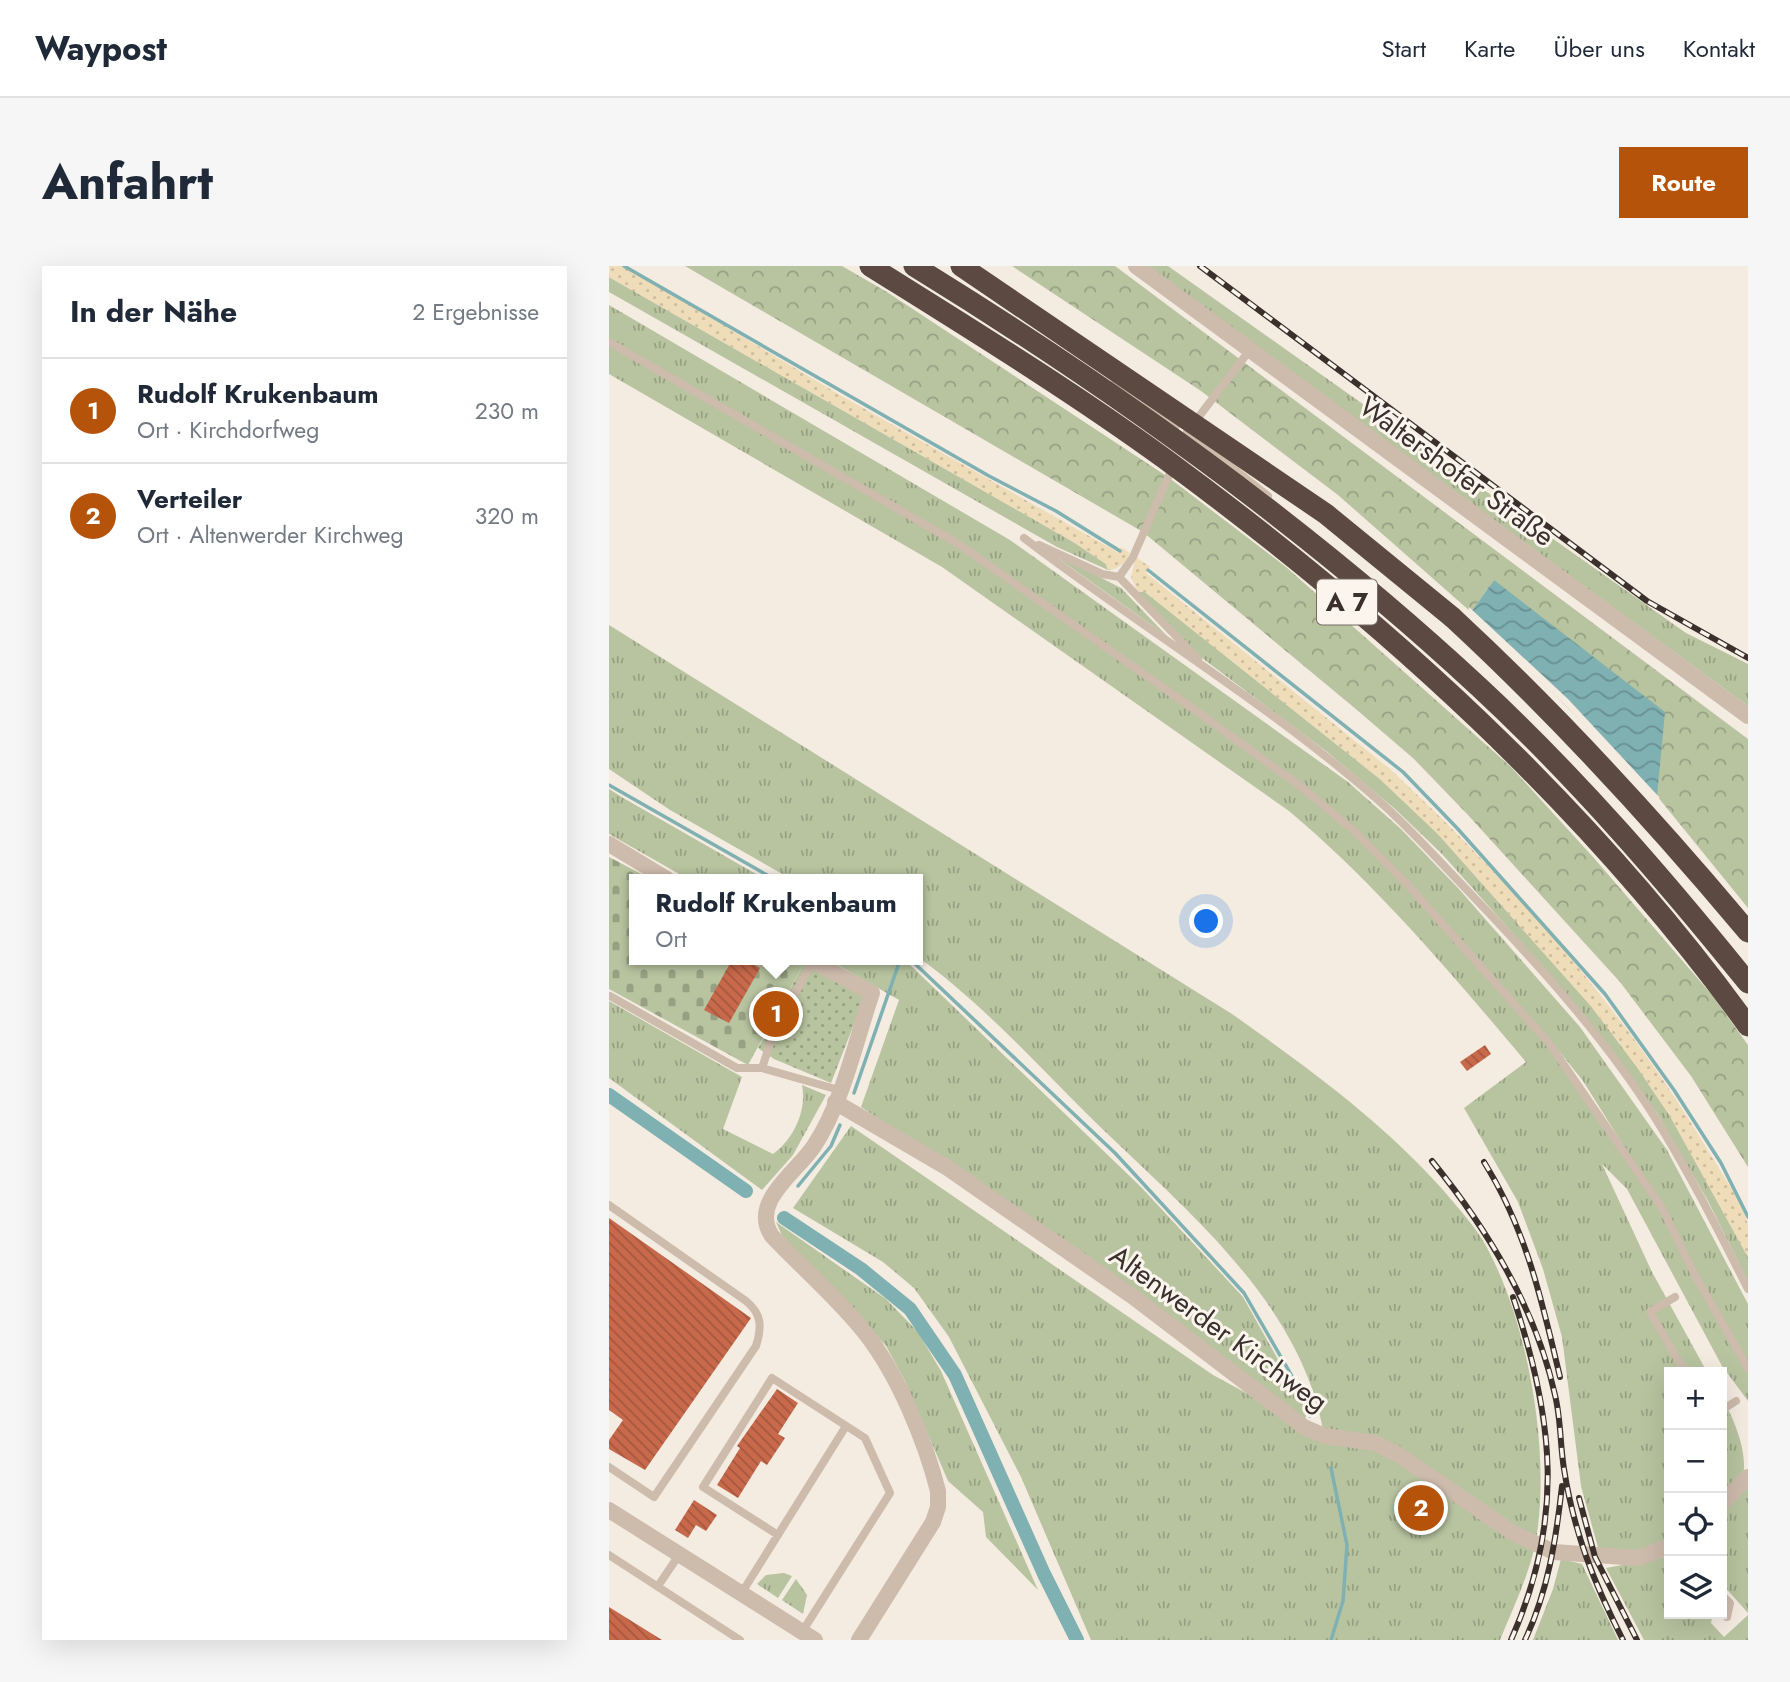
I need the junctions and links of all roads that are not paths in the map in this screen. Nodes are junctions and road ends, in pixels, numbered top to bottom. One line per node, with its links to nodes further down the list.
1 (870, 266): 20 (highway, A 7, bridge)
2 (914, 266): 18 (highway, A 7, bridge)
3 (930, 266): 8 (lane)
4 (961, 266): 14 (highway, A 7, bridge)
5 (1136, 266): 7 (street, Waltershofer Straße)
6 (609, 342): 27 (lane)
7 (1249, 351): 8 (lane); 11 (street, Waltershofer Straße)
8 (1189, 433): 9 (lane); 17 (lane)
9 (1119, 577): 10 (lane); 10 (lane)
10 (1211, 673): 24 (lane)
11 (1748, 716)
12 (609, 844): 13 (street)
13 (659, 874)
14 (1748, 932)
15 (809, 965): 21 (lane)
16 (821, 965): 22 (street)
17 (1748, 968)
18 (1748, 983)
19 (610, 996): 21 (lane)
20 (1748, 1026)
21 (762, 1068): 22 (lane)
22 (837, 1096): 36 (street, Altenwerder Kirchweg); 45 (street)
23 (609, 1205): 31 (lane)
24 (1748, 1289)
25 (1675, 1297): 26 (lane)
26 (1682, 1367)
27 (1748, 1368)
28 (1737, 1401): 29 (lane)
29 (1727, 1407)
30 (846, 1426): 35 (lane); 35 (lane); 43 (lane)
31 (609, 1467)
32 (1748, 1477): 33 (street)
33 (1727, 1498)
34 (609, 1510): 38 (street)
35 (779, 1535): 40 (lane)
36 (1664, 1549)
37 (609, 1555): 39 (lane)
38 (679, 1555): 39 (lane); 40 (street)
39 (658, 1586): 44 (lane)
40 (741, 1594): 43 (street)
41 (1727, 1600): 42 (lane)
42 (1727, 1617)
43 (809, 1636)
44 (740, 1640)
45 (859, 1640)

